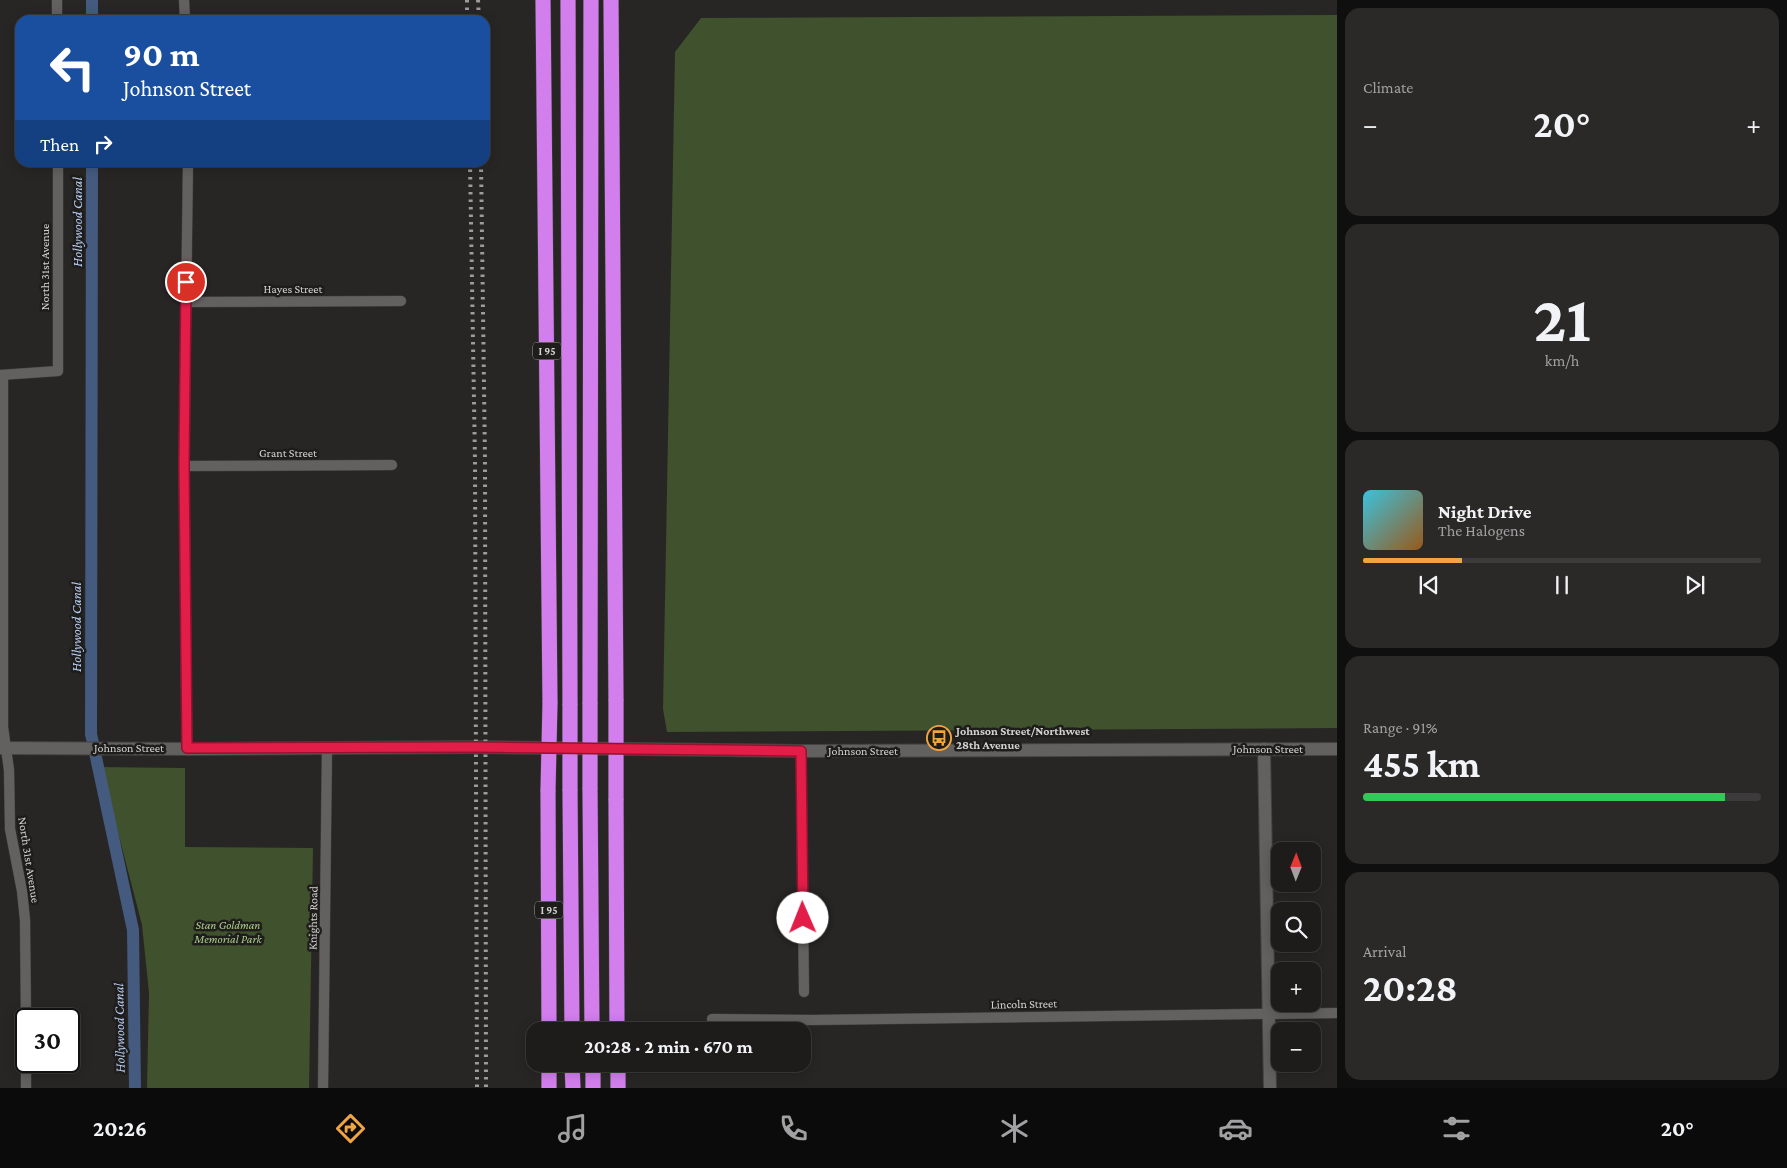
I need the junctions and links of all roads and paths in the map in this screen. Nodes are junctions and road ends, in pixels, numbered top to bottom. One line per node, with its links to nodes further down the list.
1 (57, 0): 7 (street)
2 (184, 0): 8 (street)
3 (543, 0): 27 (highway, I 95, bridge)
4 (568, 0): 28 (highway, bridge)
5 (590, 0): 29 (highway, bridge)
6 (611, 0): 30 (highway, bridge)
7 (57, 15)
8 (185, 15)
9 (58, 167): 13 (street, North 31st Avenue)
10 (188, 167): 12 (street)
11 (401, 301): 12 (street, Hayes Street)
12 (186, 302): 15 (street)
13 (1, 375): 16 (street, North 31st Avenue)
14 (392, 465): 15 (street, Grant Street)
15 (184, 466): 17 (street)
16 (3, 748): 17 (street, Johnson Street); 23 (street, North 31st Avenue)
17 (187, 748): 18 (street, Johnson Street)
18 (327, 748): 21 (street, Johnson Street); 37 (street, Knights Road)
19 (1264, 749): 20 (street, Johnson Street); 21 (street, Johnson Street); 24 (street)
20 (1337, 749)
21 (801, 751): 22 (street)
22 (804, 992)
23 (26, 1008)
24 (1270, 1013): 25 (street, Lincoln Street); 26 (street, Lincoln Street); 42 (street)
25 (1337, 1013)
26 (712, 1019)
27 (549, 1022)
28 (572, 1022)
29 (592, 1022)
30 (617, 1022)
31 (549, 1072): 38 (highway)
32 (572, 1072): 39 (highway)
33 (593, 1072): 40 (highway)
34 (618, 1072): 41 (highway)
35 (26, 1073): 36 (street)
36 (26, 1088)
37 (323, 1088)
38 (549, 1088)
39 (572, 1088)
40 (593, 1088)
41 (618, 1088)
42 (1270, 1088)

